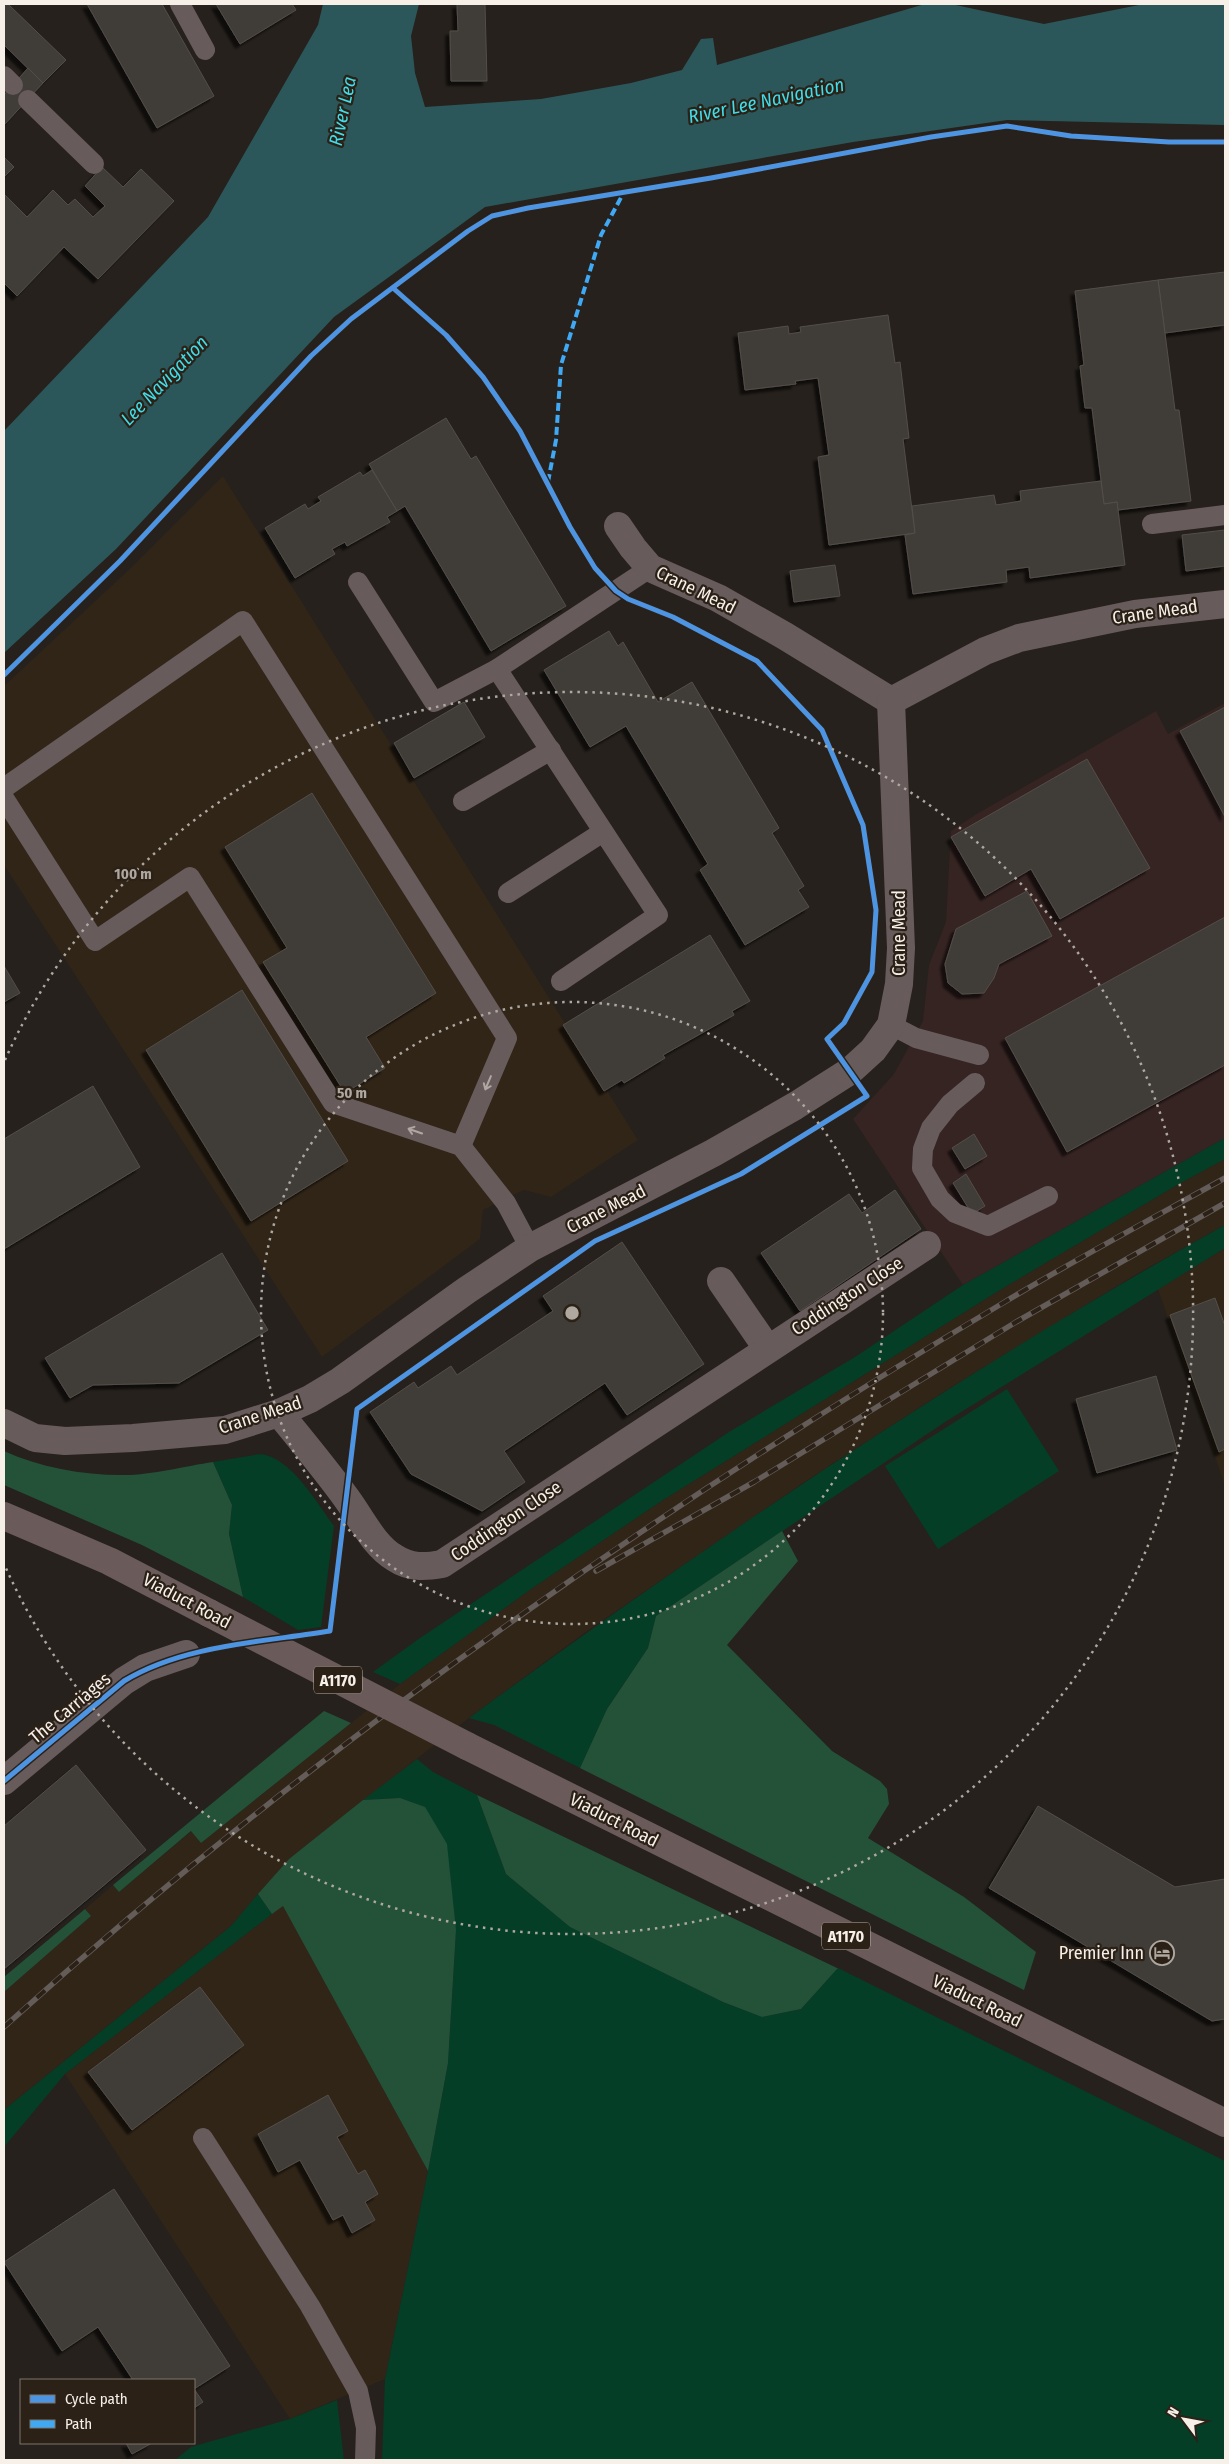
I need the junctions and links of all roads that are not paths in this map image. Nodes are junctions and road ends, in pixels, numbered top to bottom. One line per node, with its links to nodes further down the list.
1 (180, 4): 2 (lane)
2 (205, 50)
3 (28, 100): 4 (lane)
4 (94, 164)
5 (1225, 515): 6 (lane)
6 (1152, 524)
7 (618, 526): 8 (street, Crane Mead)
8 (650, 568): 11 (lane); 12 (street, Crane Mead)
9 (358, 582): 11 (lane)
10 (1225, 604): 12 (street, Crane Mead)
11 (497, 669): 13 (lane)
12 (890, 701): 20 (street, Crane Mead)
13 (550, 750): 16 (lane); 17 (lane)
14 (4, 788): 23 (lane, one-way to 23)
15 (4, 798): 23 (lane, one-way to 15)
16 (463, 801)
17 (603, 832): 18 (lane); 19 (lane)
18 (508, 893)
19 (561, 981)
20 (891, 1025): 21 (lane); 26 (street, Crane Mead)
21 (979, 1055)
22 (975, 1083): 24 (lane)
23 (461, 1146): 26 (lane)
24 (1048, 1196)
25 (927, 1245): 28 (street, Coddington Close)
26 (530, 1248): 29 (street, Crane Mead)
27 (721, 1281): 28 (street)
28 (767, 1348): 29 (street, Coddington Close)
29 (279, 1413): 30 (street, Crane Mead)
30 (4, 1423)
31 (4, 1516): 34 (main road, Viaduct Road / A1170, bridge)
32 (186, 1654): 33 (street, The Carriages)
33 (4, 1781)
34 (1225, 2123)
35 (203, 2138): 36 (lane)
36 (365, 2460)

